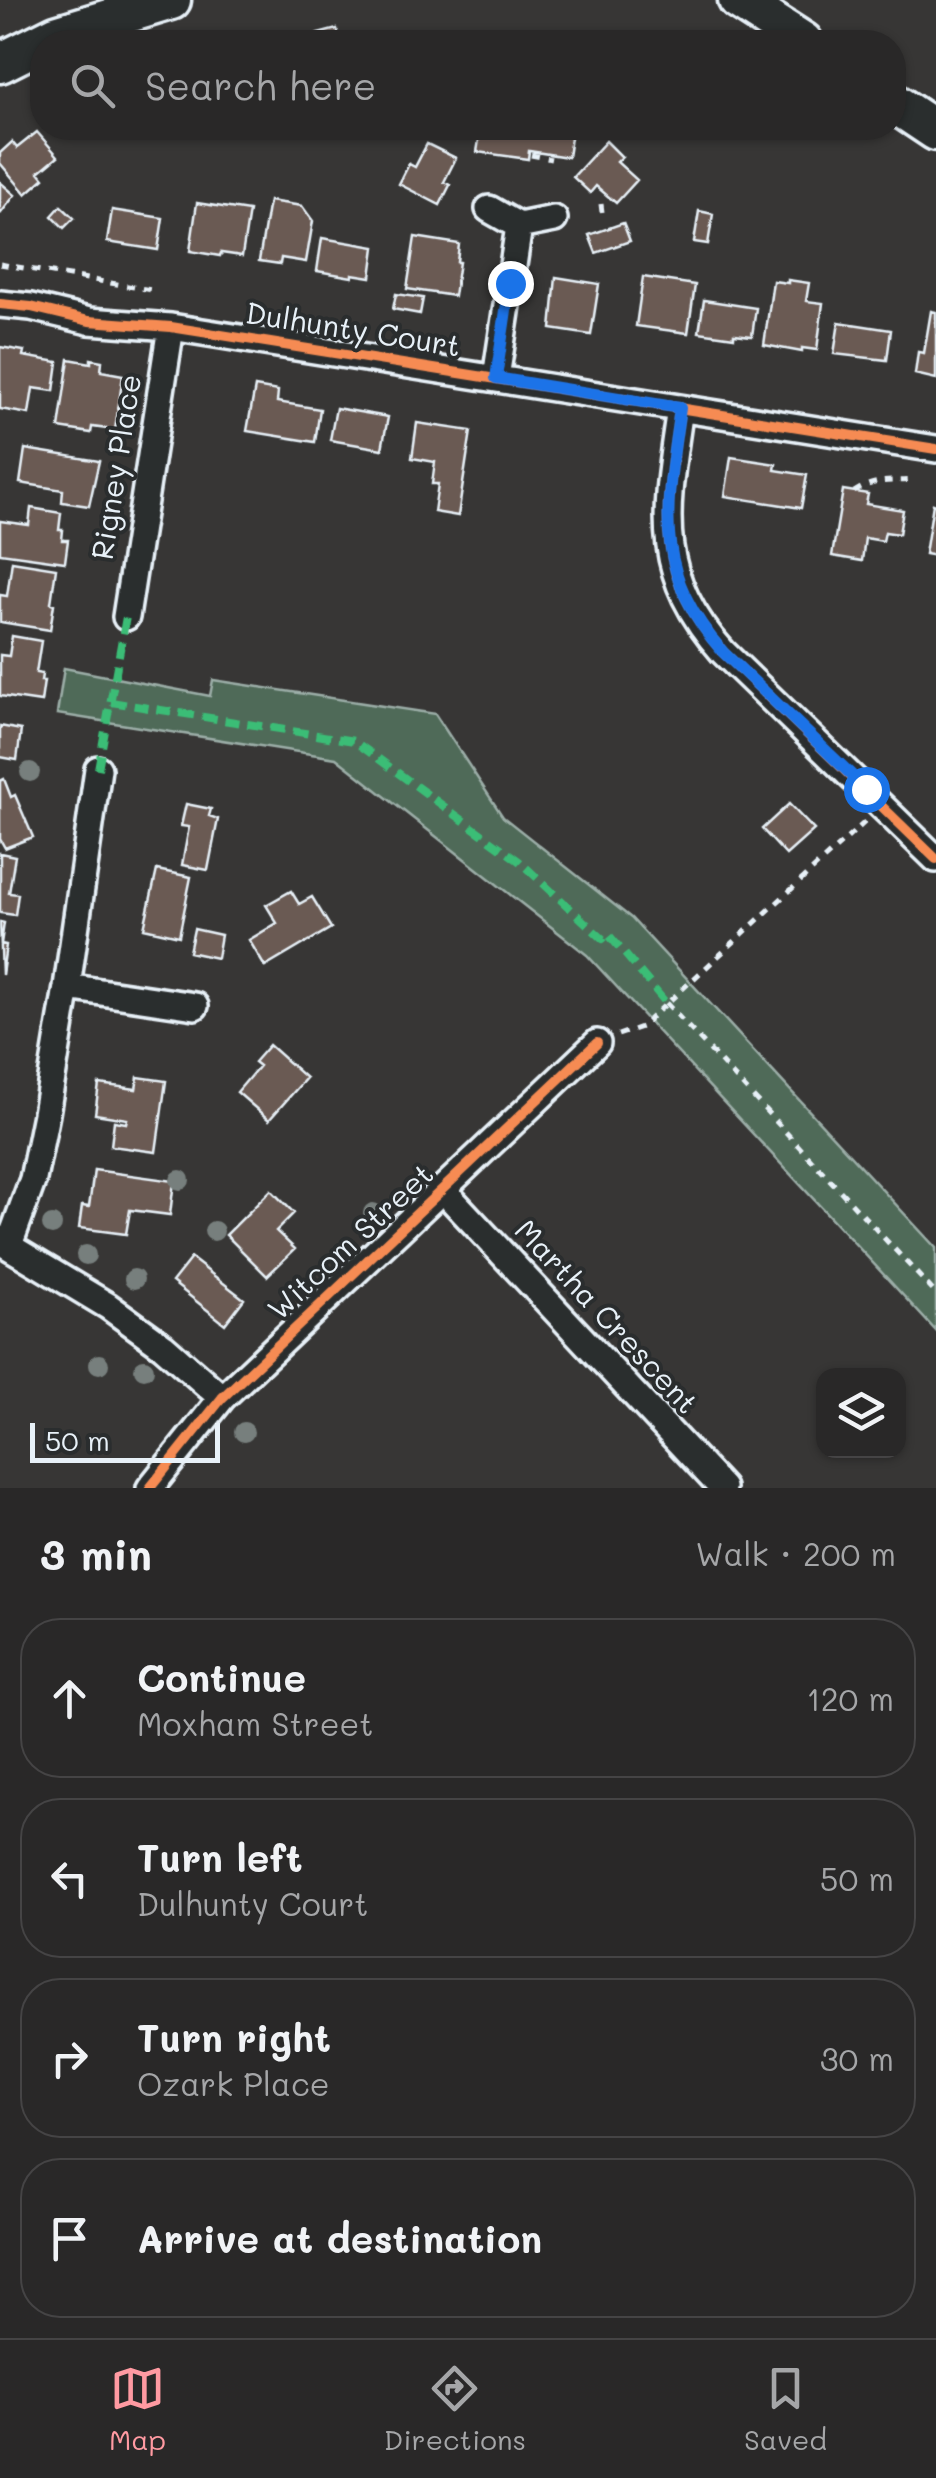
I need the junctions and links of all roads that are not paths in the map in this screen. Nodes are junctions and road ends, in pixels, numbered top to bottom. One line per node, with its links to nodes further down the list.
1 (170, 0): 3 (street)
2 (738, 0): 4 (street)
3 (75, 30)
4 (784, 30)
5 (30, 46): 6 (street)
6 (0, 62)
7 (906, 111): 8 (street)
8 (936, 132)
9 (489, 209): 11 (street)
10 (554, 219): 11 (street)
11 (519, 226): 14 (street)
12 (0, 304): 13 (street, Dulhunty Court)
13 (172, 327): 14 (street, Dulhunty Court); 17 (street, Rigney Place)
14 (496, 378): 15 (street, Dulhunty Court)
15 (680, 408): 16 (street, Dulhunty Court); 19 (street)
16 (936, 449)
17 (126, 617)
18 (98, 769): 20 (street)
19 (936, 859)
20 (67, 987): 21 (street); 24 (street)
21 (195, 1006)
22 (597, 1043): 23 (street, Witcom Street)
23 (443, 1190): 25 (street, Witcom Street); 27 (street, Martha Crescent)
24 (5, 1243): 25 (street)
25 (222, 1398): 26 (street, Witcom Street)
26 (150, 1488)
27 (722, 1488)

